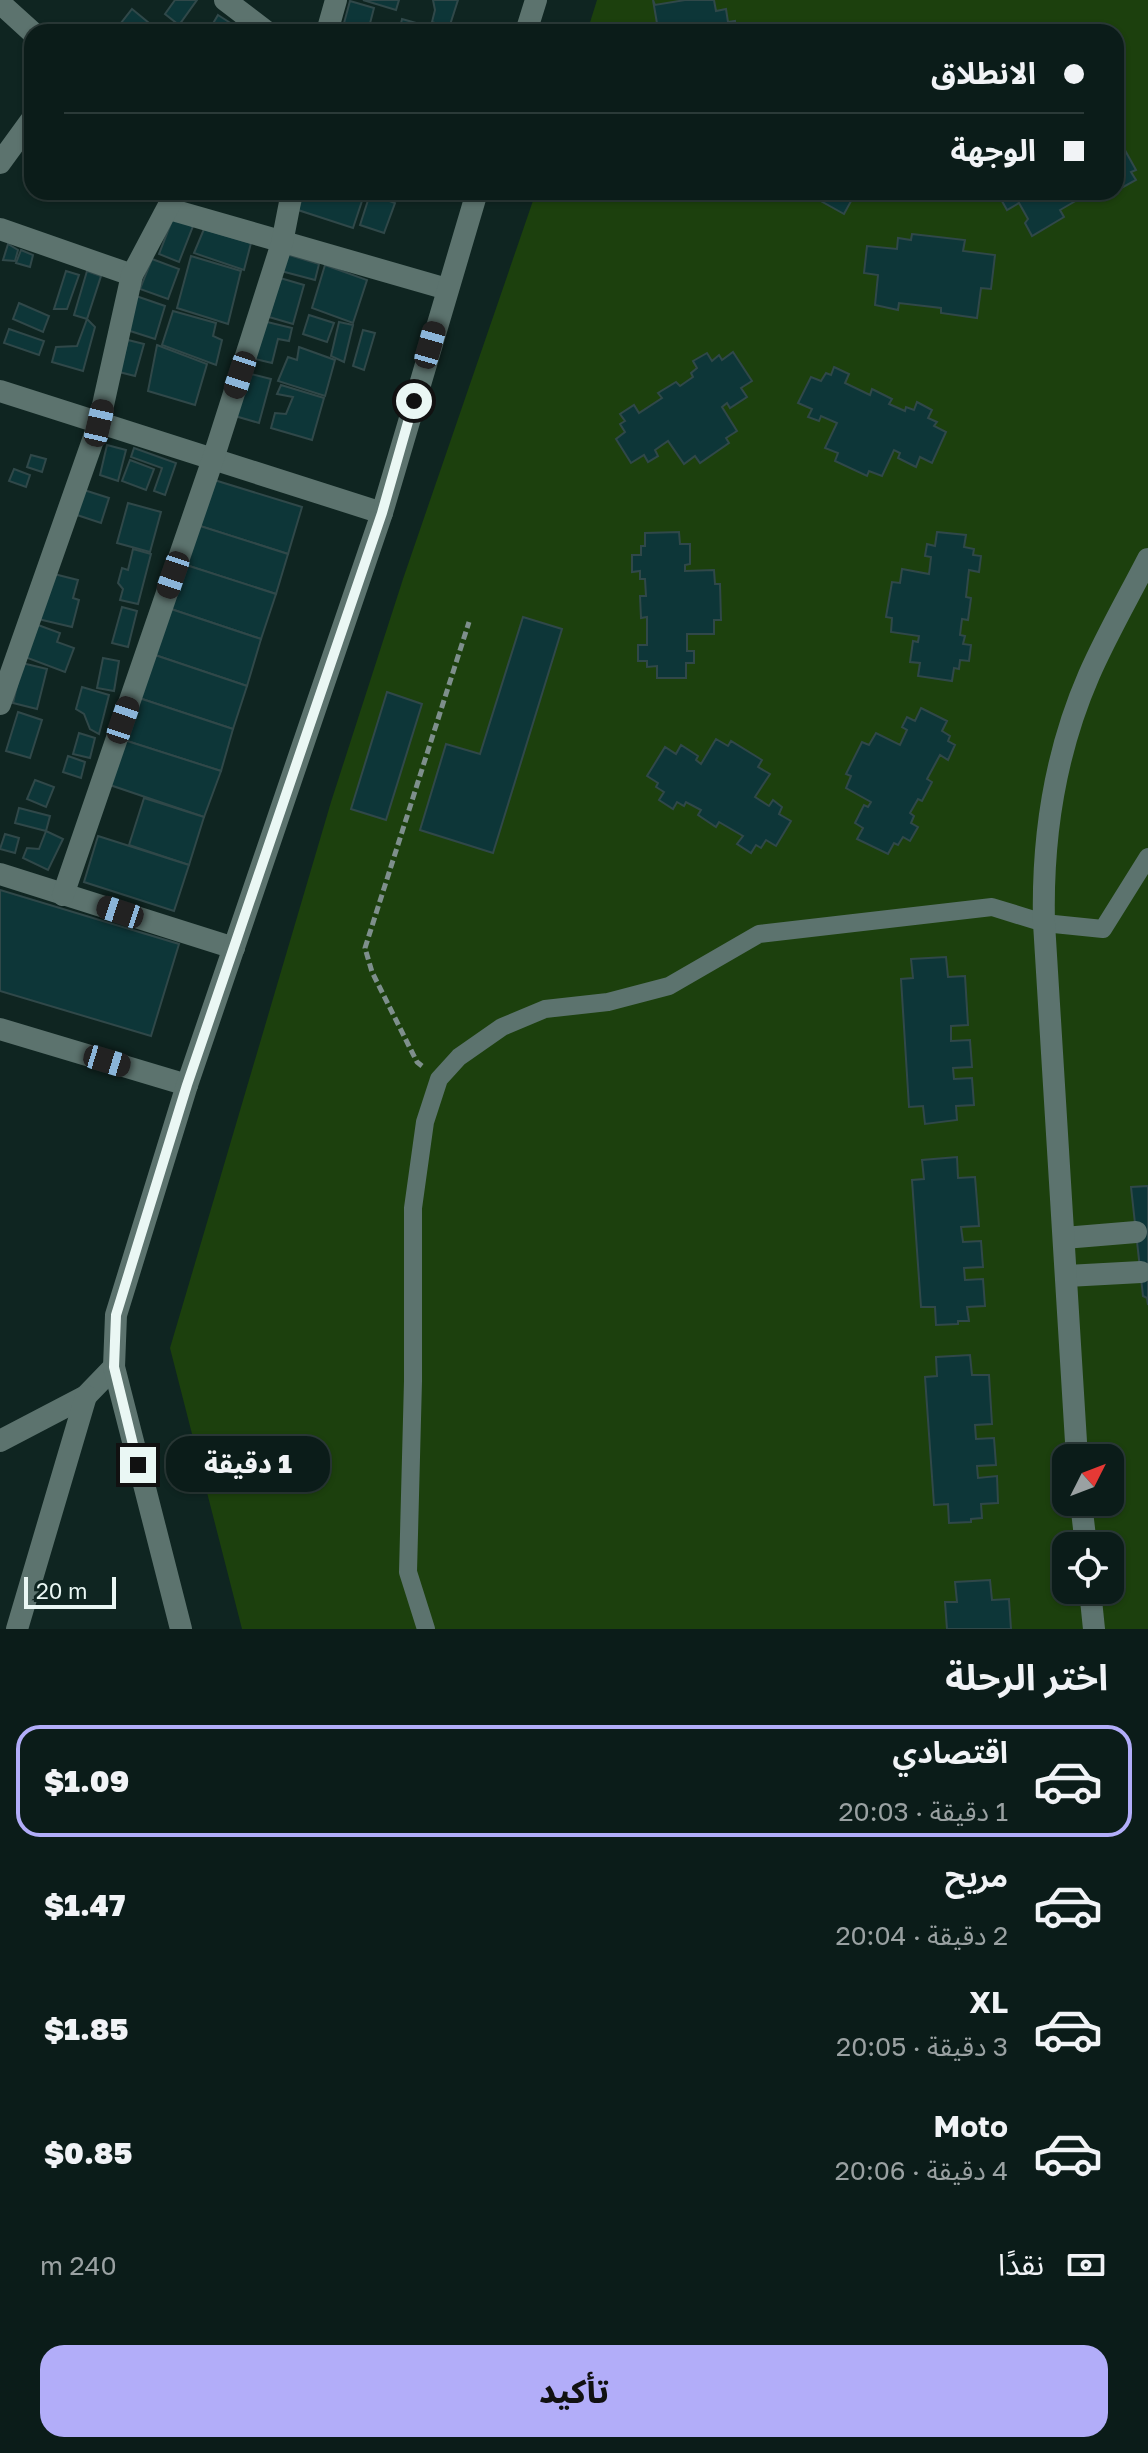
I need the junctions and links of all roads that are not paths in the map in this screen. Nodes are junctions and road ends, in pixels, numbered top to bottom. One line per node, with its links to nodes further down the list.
1 (225, 0): 5 (street)
2 (336, 0): 6 (street)
3 (536, 0): 7 (street)
4 (0, 3): 8 (street)
5 (256, 24)
6 (329, 24)
7 (528, 24)
8 (24, 25)
9 (24, 130): 10 (street)
10 (0, 163)
11 (173, 200): 15 (street); 16 (street)
12 (290, 200): 15 (street)
13 (475, 200): 17 (street)
14 (0, 229): 16 (street)
15 (282, 243): 17 (street); 20 (street)
16 (132, 275): 19 (street)
17 (447, 289): 21 (street)
18 (0, 391): 19 (street)
19 (99, 423): 20 (street); 23 (street)
20 (213, 459): 21 (street); 26 (street)
21 (382, 513): 28 (street)
22 (1148, 559): 27 (street)
23 (0, 704)
24 (1148, 857): 27 (lane)
25 (0, 874): 26 (street)
26 (63, 895): 28 (street)
27 (1044, 923): 32 (street); 42 (lane)
28 (234, 948): 30 (street)
29 (0, 1029): 30 (street)
30 (187, 1085): 35 (street)
31 (1136, 1232): 32 (street)
32 (1064, 1238): 34 (street)
33 (1141, 1272): 34 (street)
34 (1067, 1276): 38 (street)
35 (114, 1367): 36 (street); 41 (street)
36 (86, 1396): 37 (street); 40 (street)
37 (0, 1441)
38 (1076, 1444)
39 (1091, 1604): 43 (street)
40 (17, 1629)
41 (181, 1629)
42 (426, 1629)
43 (1094, 1629)

